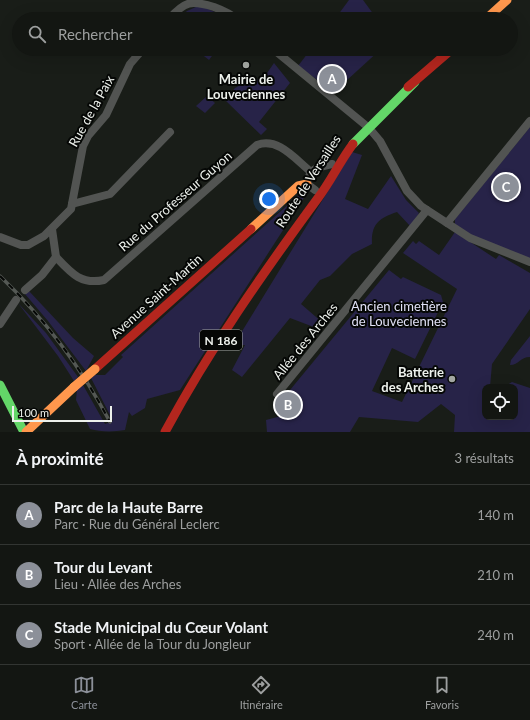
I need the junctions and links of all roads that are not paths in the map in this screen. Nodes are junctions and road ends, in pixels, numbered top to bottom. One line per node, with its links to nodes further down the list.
1 (187, 1): 3 (street); 4 (street)
2 (502, 2): 5 (main road)
3 (177, 12)
4 (223, 12)
5 (493, 12)
6 (137, 56): 16 (street, Rue de la Paix)
7 (282, 56): 10 (street)
8 (444, 56): 10 (main road, Route de Versailles / N 186)
9 (530, 121): 18 (street)
10 (367, 125): 12 (main road, Route de Versailles / N 186); 15 (main road, Route de Versailles / N 186); 17 (street)
11 (170, 132): 16 (street)
12 (332, 164): 13 (street); 15 (main road, Route de Versailles / N 186)
13 (310, 171): 14 (street); 21 (street, Rue du Professeur Guyon)
14 (307, 184): 15 (street); 28 (main road, Avenue Saint-Martin, bridge)
15 (319, 190): 29 (main road, Route de Versailles / N 186)
16 (72, 204): 19 (street, Rue de la Paix)
17 (427, 210): 18 (street); 27 (street, Allée des Arches)
18 (447, 223): 22 (street)
19 (52, 229): 20 (street, Rue de la Paix); 21 (street)
20 (0, 237)
21 (56, 257): 23 (street)
22 (530, 262)
23 (25, 290)
24 (16, 300): 25 (street)
25 (0, 324)
26 (0, 385): 28 (main road)
27 (277, 394)
28 (25, 432)
29 (165, 432)

